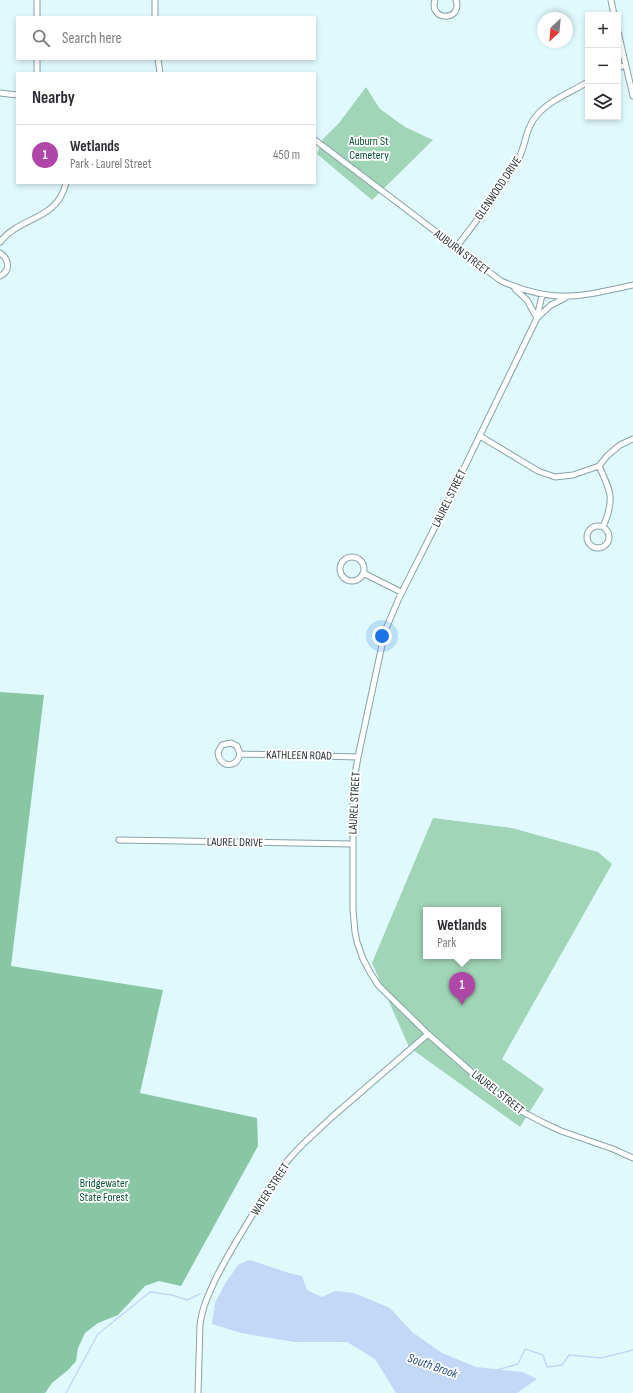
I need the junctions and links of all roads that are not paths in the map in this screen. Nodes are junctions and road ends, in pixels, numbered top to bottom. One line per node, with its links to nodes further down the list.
1 (37, 0): 7 (street)
2 (154, 0): 8 (street)
3 (434, 0): 4 (street)
4 (456, 0)
5 (610, 0): 6 (street)
6 (613, 12)
7 (37, 15)
8 (155, 16)
9 (621, 46): 12 (street)
10 (37, 60): 14 (street)
11 (158, 60): 15 (street)
12 (625, 65): 13 (street); 19 (street)
13 (621, 67)
14 (37, 72)
15 (160, 72)
16 (585, 84): 23 (street, GLENWOOD DRIVE)
17 (0, 93): 18 (street)
18 (16, 94)
19 (633, 96)
20 (316, 141): 23 (street, AUBURN STREET)
21 (66, 184): 22 (street)
22 (0, 242)
23 (456, 248): 26 (street, AUBURN STREET)
24 (0, 253): 25 (street)
25 (0, 276)
26 (508, 284): 28 (street, AUBURN STREET); 30 (street)
27 (633, 285): 29 (street, AUBURN STREET)
28 (542, 295): 29 (street, AUBURN STREET); 30 (street, LAUREL STREET)
29 (569, 297): 30 (street, LAUREL STREET)
30 (537, 318): 31 (street, LAUREL STREET)
31 (480, 436): 33 (street); 36 (street, LAUREL STREET)
32 (633, 438): 33 (street)
33 (599, 466): 34 (street)
34 (603, 527): 34 (street)
35 (363, 573): 35 (street); 36 (street)
36 (402, 592): 38 (street, LAUREL STREET)
37 (240, 754): 37 (street); 38 (street, KATHLEEN ROAD)
38 (358, 757): 40 (street, LAUREL STREET)
39 (119, 840): 40 (street, LAUREL DRIVE)
40 (352, 844): 41 (street, LAUREL STREET)
41 (428, 1034): 42 (street, LAUREL STREET); 43 (street, WATER STREET)
42 (633, 1158)
43 (198, 1393)

